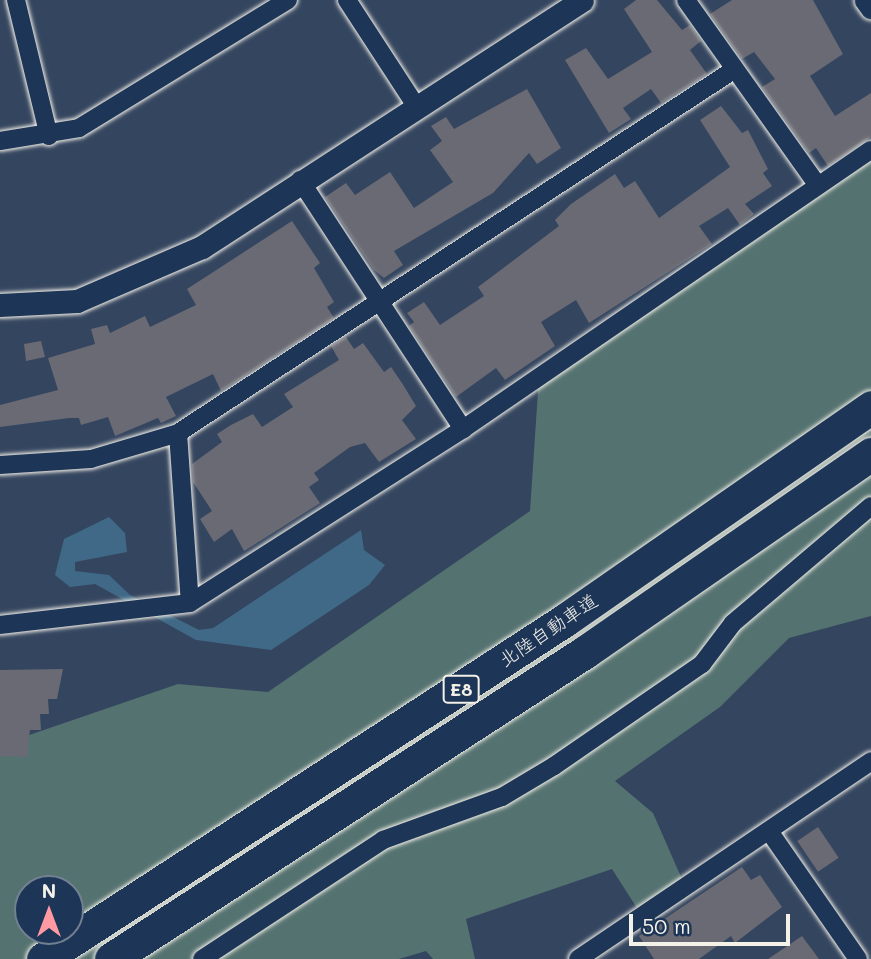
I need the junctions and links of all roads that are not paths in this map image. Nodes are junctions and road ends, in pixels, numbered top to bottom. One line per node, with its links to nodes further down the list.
1 (288, 0): 10 (street)
2 (347, 0): 9 (street)
3 (582, 0): 9 (street)
4 (686, 0): 8 (street)
5 (866, 0): 7 (street)
6 (18, 1): 10 (street)
7 (871, 7)
8 (735, 69): 14 (street); 15 (street)
9 (416, 106): 13 (street)
10 (49, 136): 11 (street)
11 (0, 141)
12 (871, 150): 14 (street)
13 (300, 180): 15 (street); 16 (street)
14 (817, 184): 18 (street)
15 (378, 301): 18 (street); 19 (street)
16 (0, 305)
17 (871, 407): 27 (highway, 北陸自動車道 / E8)
18 (463, 429): 23 (street)
19 (177, 433): 21 (street); 23 (street)
20 (871, 454): 28 (highway, 北陸自動車道 / E8)
21 (0, 465)
22 (871, 506): 29 (street)
23 (190, 603): 24 (street)
24 (0, 625)
25 (871, 761): 26 (street)
26 (769, 831): 30 (street); 31 (street)
27 (43, 959)
28 (111, 959)
29 (202, 959)
30 (578, 959)
31 (858, 959)

